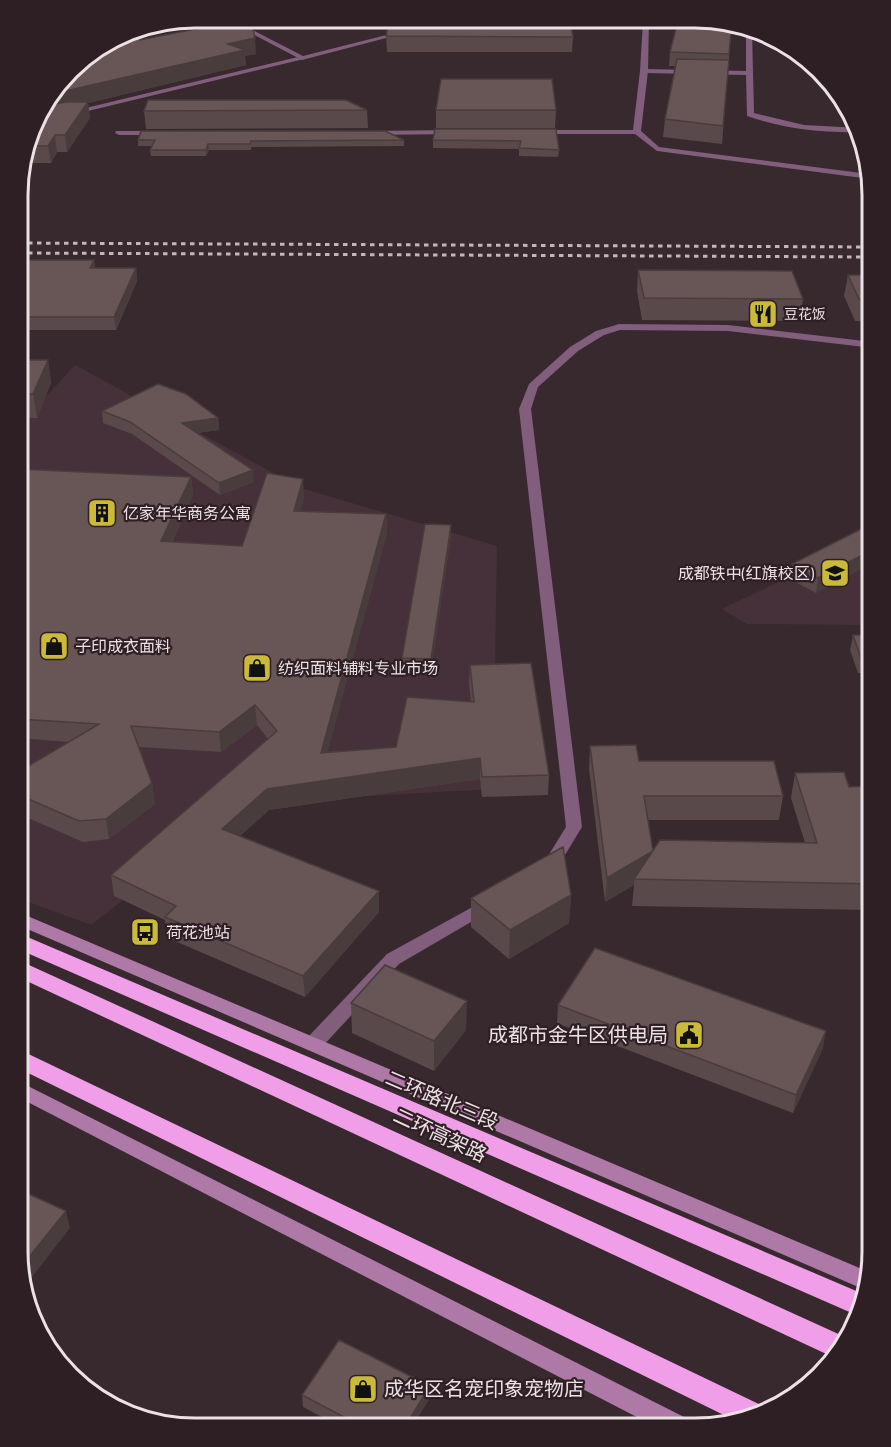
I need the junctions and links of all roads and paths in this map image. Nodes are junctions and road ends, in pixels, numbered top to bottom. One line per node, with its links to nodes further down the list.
1 (646, 28): 6 (street)
2 (248, 29): 5 (street)
3 (418, 29): 5 (street)
4 (749, 37): 7 (street)
5 (302, 58): 8 (street)
6 (644, 71): 7 (street); 12 (street)
7 (749, 73): 9 (street)
8 (47, 119)
9 (849, 130)
10 (461, 132): 15 (street)
11 (531, 132): 12 (street)
12 (637, 132): 16 (street)
13 (119, 133): 14 (street)
14 (166, 133)
15 (355, 133)
16 (861, 176)
17 (862, 344): 18 (street)
18 (537, 875)
19 (506, 893): 23 (street)
20 (28, 922): 23 (main road, 二环路北三段)
21 (28, 944): 27 (highway)
22 (28, 973): 28 (highway, 二环高架路)
23 (313, 1044): 26 (main road, 二环路北三段)
24 (28, 1063): 29 (highway)
25 (28, 1093): 30 (main road)
26 (860, 1278)
27 (855, 1303)
28 (834, 1345)
29 (744, 1411)
30 (663, 1418)

